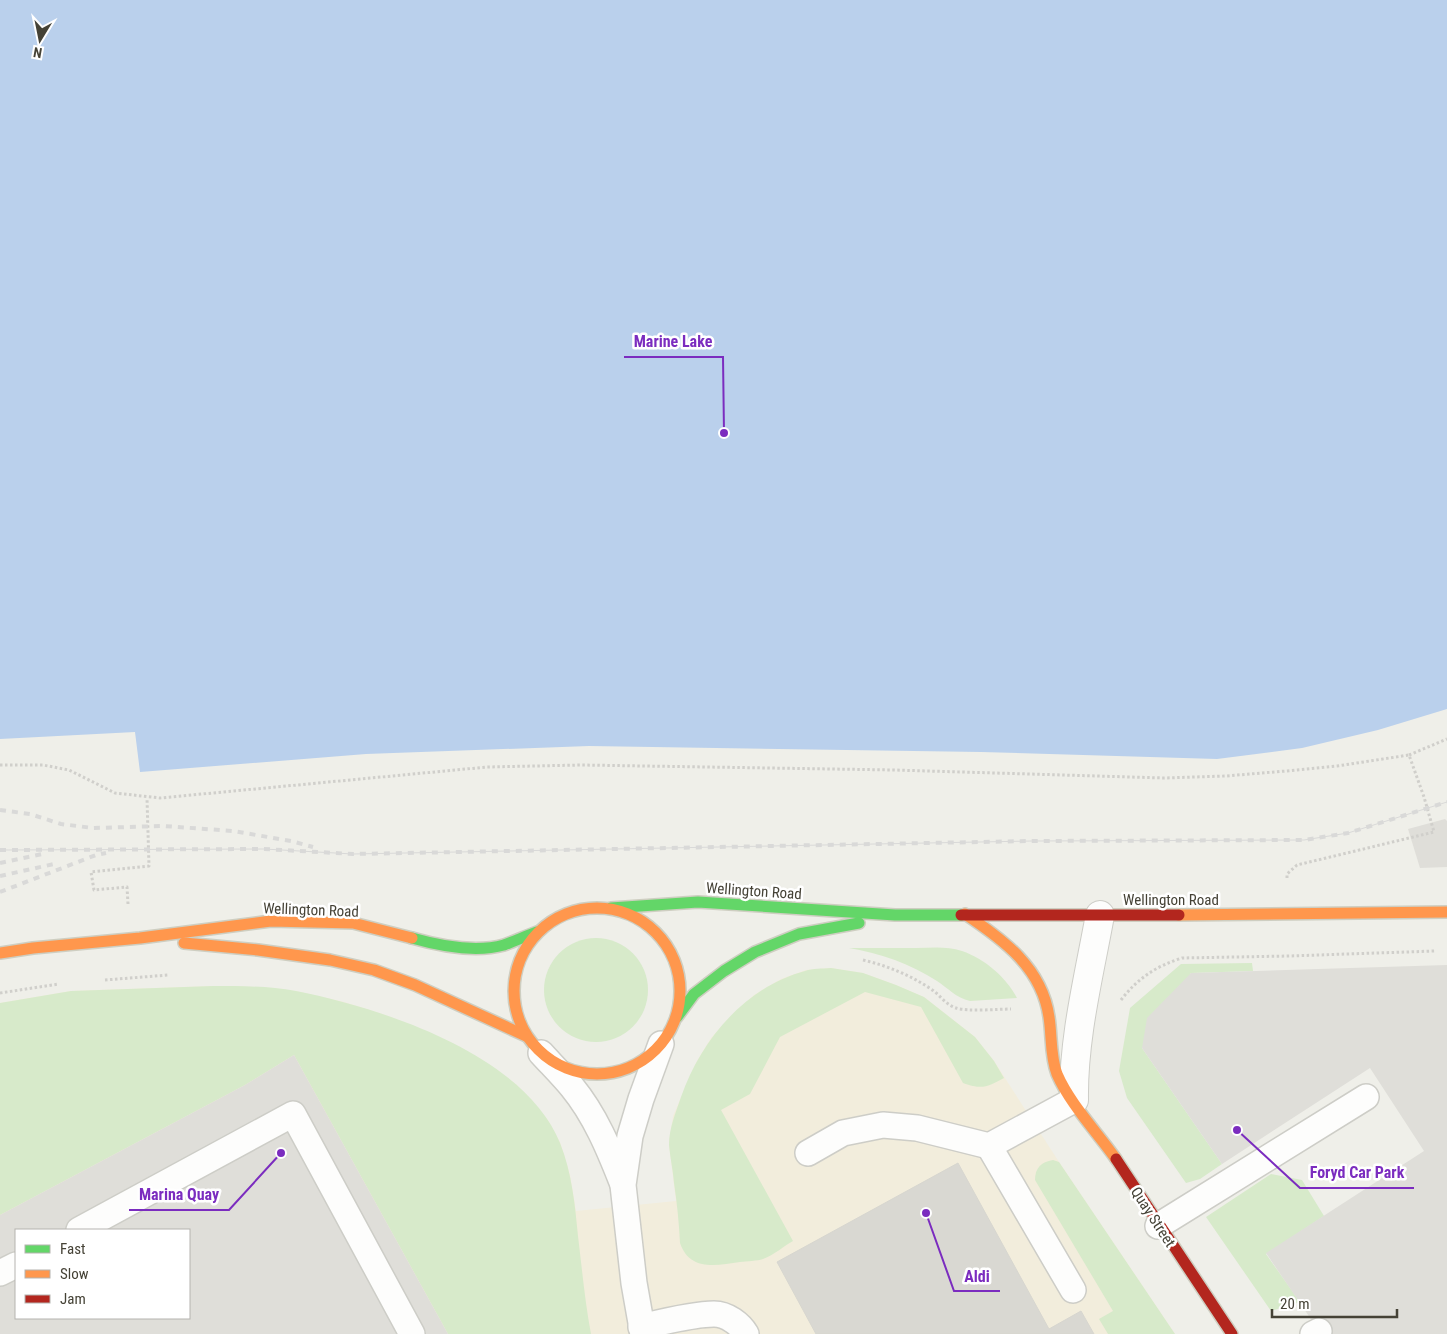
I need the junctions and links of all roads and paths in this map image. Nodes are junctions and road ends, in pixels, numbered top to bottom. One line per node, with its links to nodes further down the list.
1 (1447, 739): 2 (path)
2 (1409, 755): 4 (path); 5 (path)
3 (0, 765): 4 (path)
4 (147, 798): 12 (path)
5 (1288, 884)
6 (611, 908): 9 (main road, Wellington Road); 11 (main road); 22 (main road)
7 (1447, 912): 10 (main road, Wellington Road)
8 (965, 914): 9 (main road, Wellington Road); 10 (main road, Wellington Road); 26 (main road, Quay Street)
9 (895, 915): 22 (main road, Wellington Road)
10 (1100, 915): 26 (street)
11 (537, 932): 12 (main road, Wellington Road); 23 (main road)
12 (136, 939): 14 (main road, Wellington Road); 23 (main road, Wellington Road)
13 (1440, 951): 20 (path)
14 (0, 953)
15 (856, 958): 21 (path)
16 (173, 975): 17 (path)
17 (100, 981)
18 (62, 984): 19 (path)
19 (0, 993)
20 (1119, 1005)
21 (959, 1009)
22 (677, 1017): 24 (main road)
23 (533, 1044): 24 (main road); 29 (lane)
24 (661, 1044): 29 (lane)
25 (1366, 1097): 30 (lane)
26 (1074, 1100): 27 (lane); 30 (main road, Quay Street)
27 (989, 1146): 28 (lane); 34 (lane)
28 (808, 1153)
29 (623, 1184): 35 (lane)
30 (1158, 1226): 38 (main road, Quay Street)
31 (81, 1229): 36 (lane)
32 (15, 1265): 33 (lane)
33 (0, 1273)
34 (1073, 1290)
35 (642, 1330): 37 (lane)
36 (412, 1334)
37 (746, 1334)
38 (1232, 1334)

